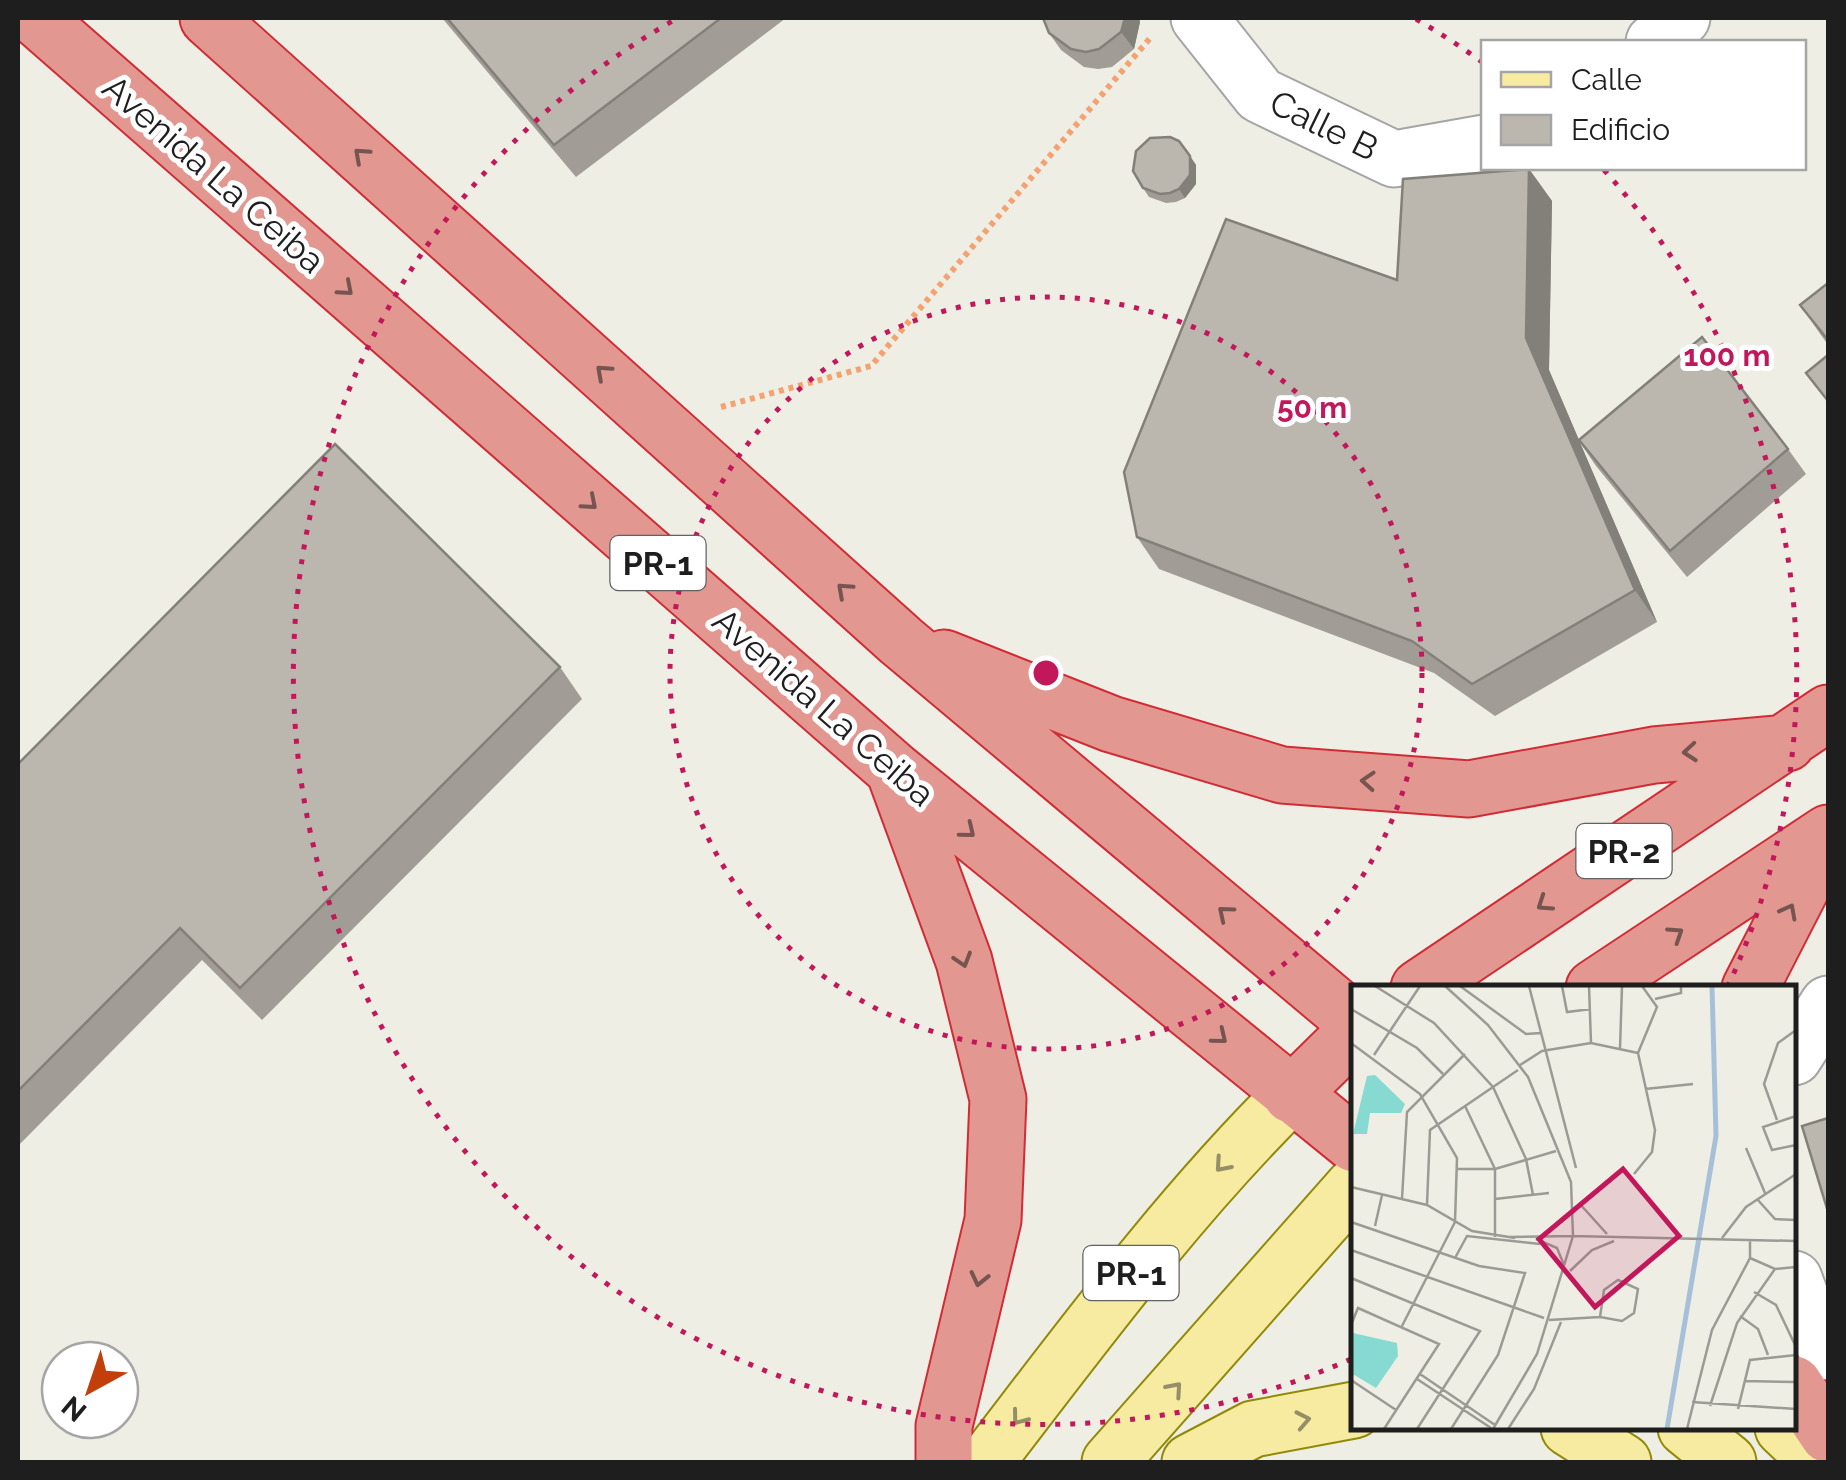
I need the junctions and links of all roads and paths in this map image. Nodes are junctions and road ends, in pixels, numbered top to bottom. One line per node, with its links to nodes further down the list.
1 (36, 18): 10 (highway, Avenida La Ceiba / PR-1, one-way to 10)
2 (208, 18): 7 (highway, one-way to 2)
3 (1682, 18): 5 (street)
4 (1177, 25): 6 (street, Calle B); 7 (path)
5 (1656, 40)
6 (1481, 144)
7 (660, 423): 8 (highway, one-way to 7)
8 (901, 641): 9 (highway, one-way to 8); 16 (highway, one-way to 8)
9 (1808, 728): 12 (highway, PR-2, one-way to 12)
10 (894, 770): 19 (highway, Avenida La Ceiba / PR-1, one-way to 19); 30 (highway, one-way to 30)
11 (1828, 834): 13 (highway, PR-2, one-way to 11); 14 (highway, one-way to 11)
12 (1423, 985)
13 (1599, 985)
14 (1752, 985)
15 (1828, 1004): 18 (street)
16 (1351, 1018)
17 (1351, 1037): 19 (highway, PR-1)
18 (1796, 1054)
19 (1291, 1095): 20 (highway, Avenida La Ceiba / PR-1); 31 (main road, PR-1, one-way to 31)
20 (1351, 1142)
21 (1351, 1189): 32 (main road, one-way to 21)
22 (1796, 1283): 23 (street)
23 (1828, 1352)
24 (1796, 1387): 29 (highway)
25 (1351, 1411): 33 (main road, one-way to 25)
26 (1572, 1430): 34 (main road)
27 (1688, 1430): 35 (main road)
28 (1785, 1430): 36 (main road)
29 (1828, 1434)
30 (944, 1462)
31 (986, 1462)
32 (1110, 1462)
33 (1190, 1462)
34 (1623, 1462)
35 (1728, 1462)
36 (1819, 1462)

